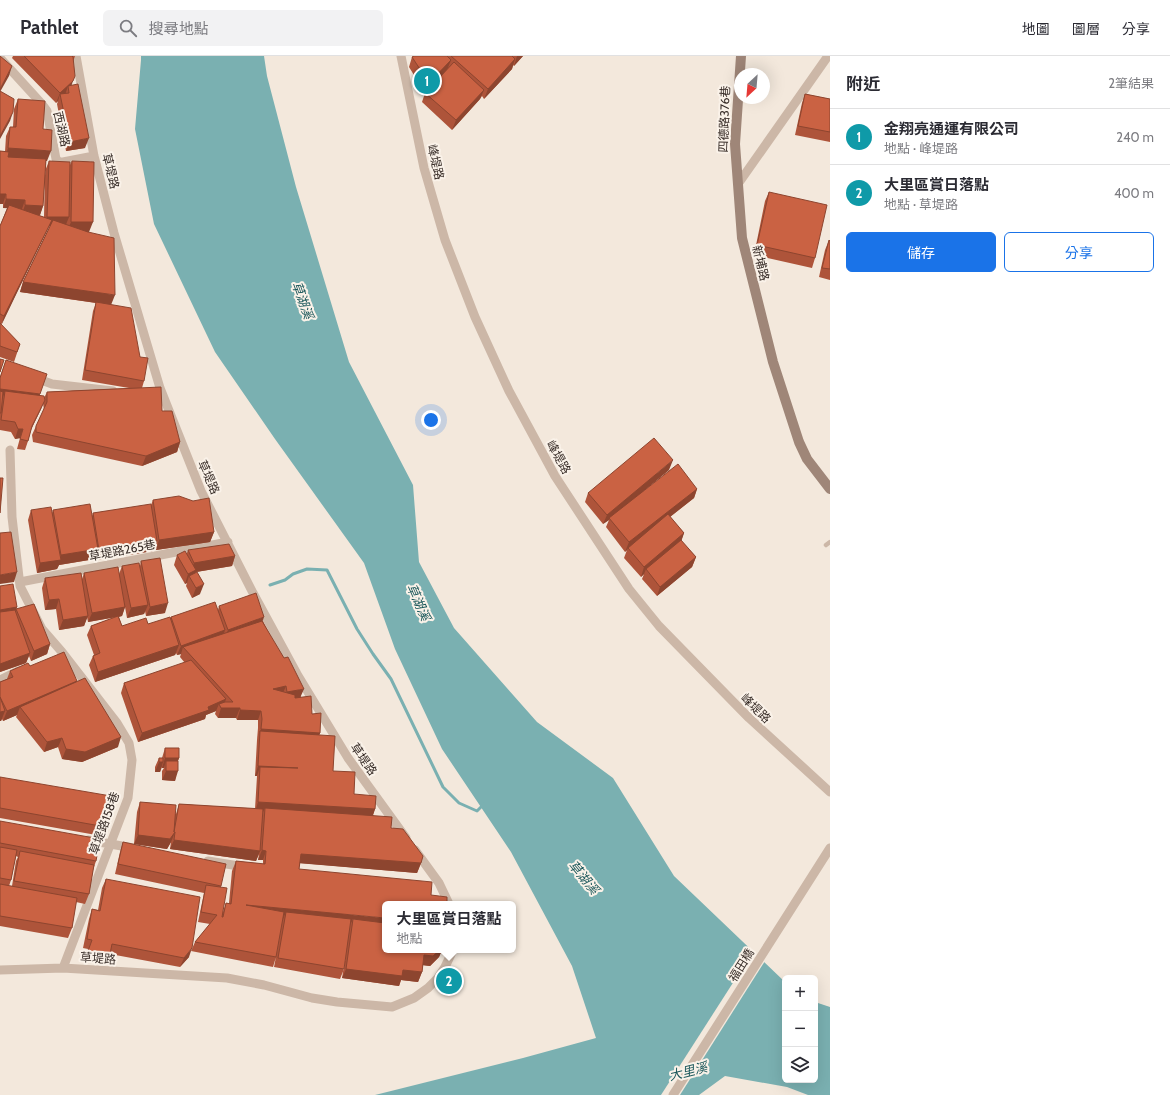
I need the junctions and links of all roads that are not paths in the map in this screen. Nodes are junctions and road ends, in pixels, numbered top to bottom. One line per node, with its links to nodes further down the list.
1 (76, 56): 6 (street, 草堤路)
2 (401, 56): 16 (street, 峰堤路)
3 (741, 56): 7 (street, 四德路376巷)
4 (828, 56): 7 (street)
5 (0, 58): 6 (street, 西湖路)
6 (94, 156): 12 (street, 草堤路)
7 (738, 184): 11 (street, 新埔路)
8 (26, 374): 9 (street)
9 (120, 391)
10 (10, 450): 13 (street, 草堤路158巷)
11 (830, 489)
12 (228, 542): 13 (street, 草堤路265巷); 24 (street, 草堤路)
13 (18, 585): 18 (street, 草堤路158巷)
14 (28, 668): 15 (street)
15 (0, 680)
16 (830, 792)
17 (79, 839): 18 (street)
18 (110, 844): 20 (street); 27 (street, 草堤路158巷)
19 (830, 848): 29 (street, 福田橋)
20 (140, 849)
21 (200, 860): 22 (street)
22 (253, 868)
23 (423, 882): 24 (street)
24 (439, 883): 25 (street, 草堤路)
25 (448, 901)
26 (451, 953): 27 (street, 草堤路)
27 (63, 968): 28 (street, 草堤路)
28 (0, 970)
29 (673, 1095)

